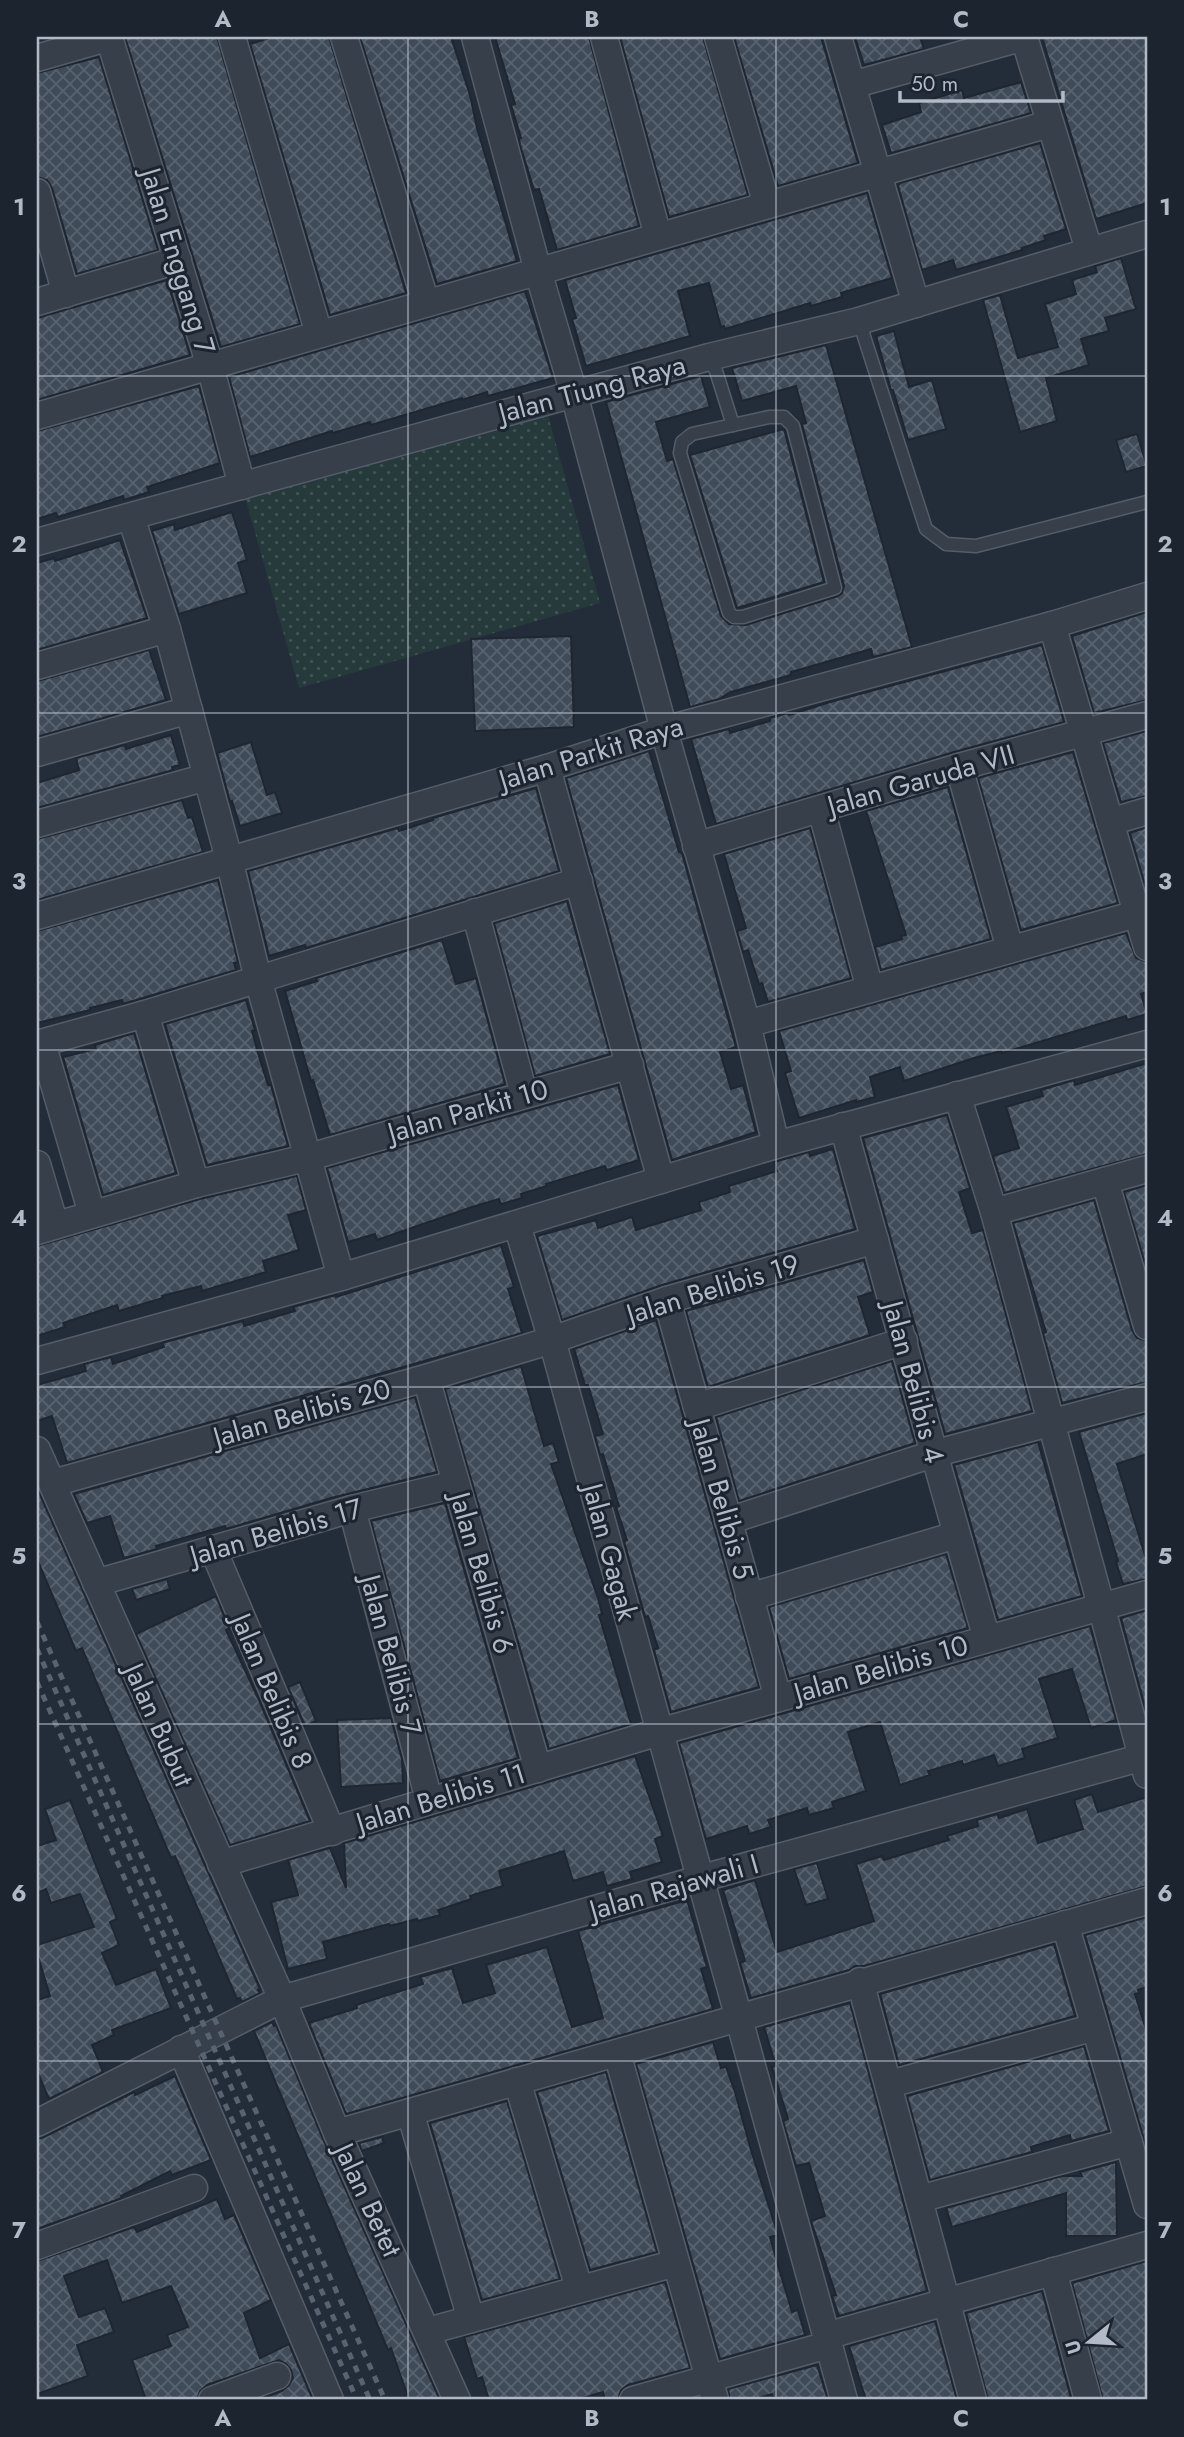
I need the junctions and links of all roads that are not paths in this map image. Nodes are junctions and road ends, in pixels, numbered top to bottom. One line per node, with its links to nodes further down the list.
1 (110, 37): 9 (street); 18 (street, Jalan Enggang 7)
2 (232, 37): 25 (street)
3 (344, 37): 22 (street)
4 (475, 37): 19 (street)
5 (604, 37): 16 (street)
6 (718, 37): 14 (street)
7 (838, 37): 10 (street)
8 (1024, 37): 10 (street); 11 (street)
9 (37, 58)
10 (852, 85): 12 (street)
11 (1049, 124): 12 (street); 17 (street)
12 (877, 173): 14 (street); 23 (street)
13 (37, 192): 20 (street)
14 (767, 205): 16 (street)
15 (1147, 234): 17 (street, Jalan Tiung Raya)
16 (658, 236): 19 (street)
17 (1089, 250): 23 (street, Jalan Tiung Raya)
18 (178, 260): 20 (street); 27 (street, Jalan Enggang 7)
19 (538, 271): 22 (street); 28 (street)
20 (66, 293): 21 (street)
21 (37, 302)
22 (426, 303): 25 (street)
23 (916, 304): 24 (street, Jalan Tiung Raya)
24 (859, 321): 26 (street, Jalan Tiung Raya); 32 (lane)
25 (319, 334): 27 (street)
26 (709, 357): 28 (street, Jalan Tiung Raya); 30 (lane)
27 (210, 366): 29 (street); 31 (street, Jalan Enggang 7)
28 (574, 394): 31 (street, Jalan Tiung Raya); 41 (street)
29 (37, 416)
30 (733, 425): 30 (lane)
31 (242, 486): 33 (street, Jalan Tiung Raya)
32 (1147, 502)
33 (131, 517): 34 (street, Jalan Tiung Raya); 37 (street)
34 (37, 542)
35 (1147, 596): 36 (street, Jalan Parkit Raya)
36 (1052, 625): 41 (street, Jalan Parkit Raya); 42 (street)
37 (167, 629): 38 (street); 39 (street)
38 (37, 666)
39 (189, 710): 43 (street); 46 (street)
40 (1147, 715): 42 (street, Jalan Garuda VII)
41 (664, 730): 45 (street, Jalan Parkit Raya); 51 (street)
42 (1083, 734): 44 (street, Jalan Garuda VII); 49 (street)
43 (37, 753)
44 (959, 767): 47 (street, Jalan Garuda VII); 58 (street)
45 (547, 768): 52 (street, Jalan Parkit Raya); 53 (street)
46 (207, 777): 50 (street); 52 (street)
47 (821, 809): 51 (street, Jalan Garuda VII); 60 (street)
48 (1147, 811): 49 (street)
49 (1110, 822): 55 (street)
50 (37, 824)
51 (696, 846): 62 (street)
52 (229, 859): 56 (street, Jalan Parkit Raya); 59 (street)
53 (579, 881): 54 (street); 65 (street)
54 (475, 912): 59 (street); 66 (street)
55 (1142, 912): 57 (street); 58 (street)
56 (37, 916)
57 (1147, 947)
58 (1010, 949): 60 (street)
59 (258, 979): 61 (street); 70 (street)
60 (870, 989): 62 (street)
61 (145, 1014): 63 (street); 75 (street)
62 (747, 1024): 69 (street)
63 (39, 1044): 77 (street)
64 (1147, 1044): 67 (street)
65 (630, 1065): 66 (street, Jalan Parkit 10); 73 (street)
66 (524, 1094): 70 (street, Jalan Parkit 10)
67 (957, 1095): 68 (street); 76 (street)
68 (842, 1126): 69 (street); 80 (street, Jalan Belibis 4)
69 (776, 1145): 73 (street)
70 (306, 1158): 75 (street, Jalan Parkit 10); 81 (street)
71 (37, 1164): 79 (street)
72 (1147, 1169): 74 (street)
73 (661, 1180): 78 (street)
74 (1105, 1181): 76 (street); 82 (street)
75 (196, 1184): 77 (street, Jalan Parkit 10)
76 (995, 1212): 91 (street)
77 (92, 1214): 79 (street, Jalan Parkit 10)
78 (517, 1225): 81 (street); 85 (street, Jalan Gagak)
79 (46, 1228)
80 (875, 1240): 83 (street, Jalan Belibis 19); 86 (street, Jalan Belibis 4)
81 (341, 1278): 87 (street)
82 (1141, 1278): 84 (street)
83 (667, 1300): 85 (street, Jalan Belibis 19); 90 (street, Jalan Belibis 5)
84 (1147, 1326)
85 (552, 1340): 88 (street, Jalan Belibis 20); 106 (street, Jalan Gagak)
86 (904, 1341): 90 (street); 93 (street, Jalan Belibis 4)
87 (37, 1361)
88 (426, 1378): 94 (street, Jalan Belibis 20); 95 (street, Jalan Belibis 6)
89 (1147, 1397): 91 (street)
90 (696, 1407): 97 (street, Jalan Belibis 5)
91 (1053, 1423): 93 (street); 103 (street)
92 (37, 1450): 94 (street, Jalan Bubut)
93 (933, 1454): 97 (street); 98 (street, Jalan Belibis 4)
94 (53, 1483): 100 (street, Jalan Bubut)
95 (456, 1484): 96 (street, Jalan Belibis 17); 108 (street, Jalan Belibis 6)
96 (352, 1509): 99 (street, Jalan Belibis 17); 109 (street, Jalan Belibis 7)
97 (728, 1521): 102 (street, Jalan Belibis 5)
98 (956, 1535): 102 (street); 104 (street, Jalan Belibis 4)
99 (213, 1549): 100 (street, Jalan Belibis 17); 110 (street, Jalan Belibis 8)
100 (96, 1583): 111 (street, Jalan Bubut)
101 (1147, 1594): 103 (street, Jalan Belibis 10)
102 (749, 1597): 105 (street, Jalan Belibis 5)
103 (1103, 1606): 104 (street, Jalan Belibis 10); 107 (street)
104 (987, 1639): 105 (street, Jalan Belibis 10)
105 (778, 1698): 106 (street, Jalan Belibis 10)
106 (659, 1732): 108 (street, Jalan Belibis 11); 112 (street, Jalan Gagak)
107 (1146, 1763): 112 (street, Jalan Rajawali I)
108 (538, 1769): 109 (street, Jalan Belibis 11)
109 (429, 1800): 110 (street, Jalan Belibis 11)
110 (331, 1832): 111 (street, Jalan Belibis 11)
111 (221, 1864): 116 (street, Jalan Bubut)
112 (699, 1879): 116 (street, Jalan Rajawali I); 117 (street, Jalan Gagak)
113 (1147, 1901): 114 (street)
114 (1065, 1924): 115 (street); 118 (street)
115 (860, 1981): 117 (street); 122 (street)
116 (282, 2000): 119 (street, Jalan Rajawali I); 125 (street, Jalan Betet)
117 (739, 2018): 120 (street); 138 (street, Jalan Gagak)
118 (1095, 2027): 122 (street); 126 (street)
119 (181, 2049): 124 (street, Jalan Rajawali I); 142 (street)
120 (617, 2053): 121 (street); 132 (street)
121 (517, 2081): 123 (street); 134 (street)
122 (890, 2084): 128 (street)
123 (410, 2112): 125 (street); 136 (street)
124 (37, 2123)
125 (337, 2133): 137 (street, Jalan Betet)
126 (1129, 2142): 128 (street); 129 (street)
127 (194, 2188): 131 (street)
128 (919, 2199): 135 (street)
129 (1147, 2205)
130 (1147, 2245): 133 (street)
131 (37, 2246)
132 (676, 2263): 134 (street); 140 (street)
133 (1053, 2271): 135 (street); 147 (street)
134 (579, 2288): 136 (street)
135 (946, 2302): 138 (street); 146 (street)
136 (471, 2319): 137 (street)
137 (428, 2331): 143 (street, Jalan Betet)
138 (827, 2340): 140 (street); 145 (street, Jalan Gagak)
139 (276, 2376): 141 (street)
140 (712, 2390): 144 (street)
141 (212, 2400)
142 (330, 2400)
143 (457, 2400)
144 (632, 2400)
145 (844, 2400)
146 (973, 2400)
147 (1088, 2400)

